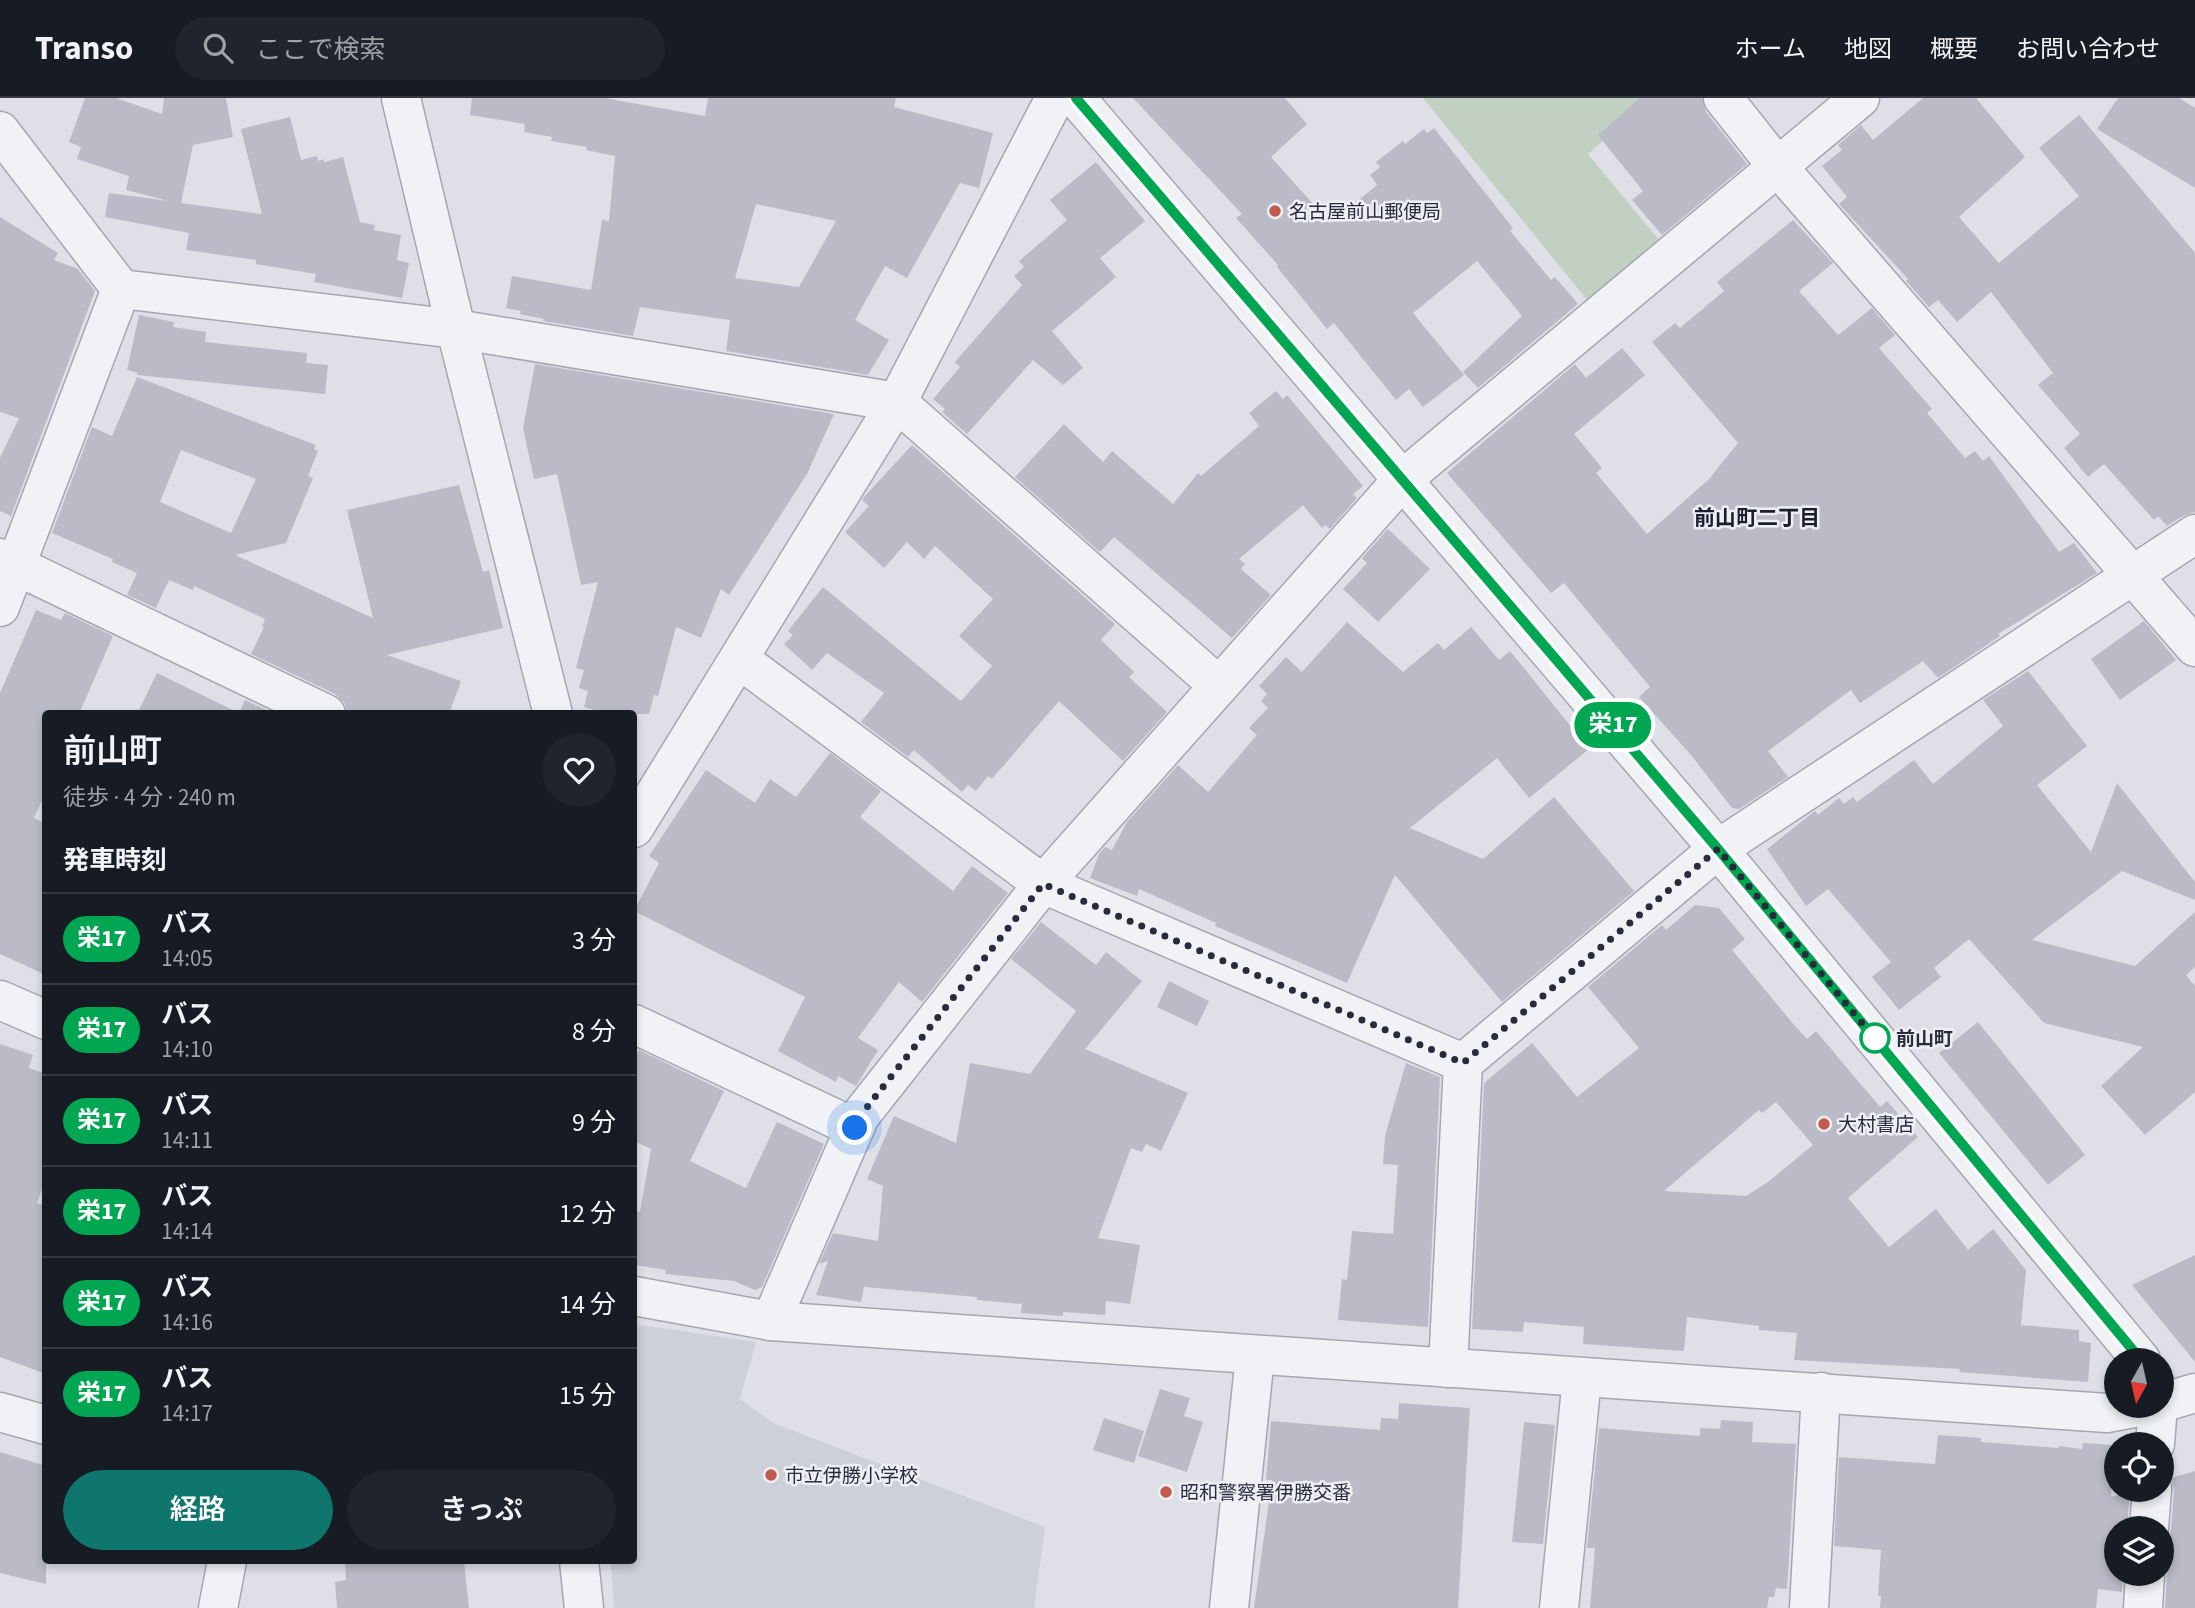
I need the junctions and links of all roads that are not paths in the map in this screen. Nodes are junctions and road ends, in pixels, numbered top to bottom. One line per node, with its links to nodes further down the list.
1 (401, 98): 9 (street)
2 (1055, 98): 10 (street)
3 (1076, 98): 11 (street)
4 (1723, 98): 7 (street)
5 (1860, 98): 7 (street)
6 (0, 131): 8 (street)
7 (1777, 166): 11 (street); 14 (street)
8 (121, 289): 9 (street); 13 (street)
9 (456, 329): 10 (street); 20 (street)
10 (897, 402): 17 (street); 18 (street)
11 (1403, 479): 18 (street); 22 (street)
12 (2195, 534): 14 (street)
13 (8, 562): 15 (street); 19 (street)
14 (2133, 574): 16 (street); 22 (street)
15 (0, 607)
16 (2195, 648)
17 (739, 659): 21 (street); 23 (street)
18 (1219, 686): 23 (street)
19 (318, 710)
20 (552, 710)
21 (637, 823)
22 (1718, 849): 27 (street); 31 (street)
23 (1043, 884): 27 (street); 28 (street)
24 (0, 1000): 25 (street)
25 (42, 1018)
26 (637, 1025): 28 (street)
27 (1463, 1063): 33 (street)
28 (855, 1128): 30 (street)
29 (637, 1297): 30 (street)
30 (771, 1321): 32 (street)
31 (2131, 1348)
32 (1255, 1356): 33 (street); 46 (street)
33 (1448, 1368): 34 (street)
34 (1582, 1378): 35 (street); 47 (street)
35 (1821, 1392): 39 (street); 48 (street)
36 (2195, 1393): 37 (street)
37 (2174, 1400)
38 (0, 1412): 40 (street)
39 (2104, 1413)
40 (42, 1424)
41 (226, 1564): 44 (street)
42 (579, 1564): 45 (street)
43 (2144, 1586): 49 (street)
44 (218, 1608)
45 (584, 1608)
46 (1229, 1608)
47 (1559, 1608)
48 (1809, 1608)
49 (2143, 1608)

